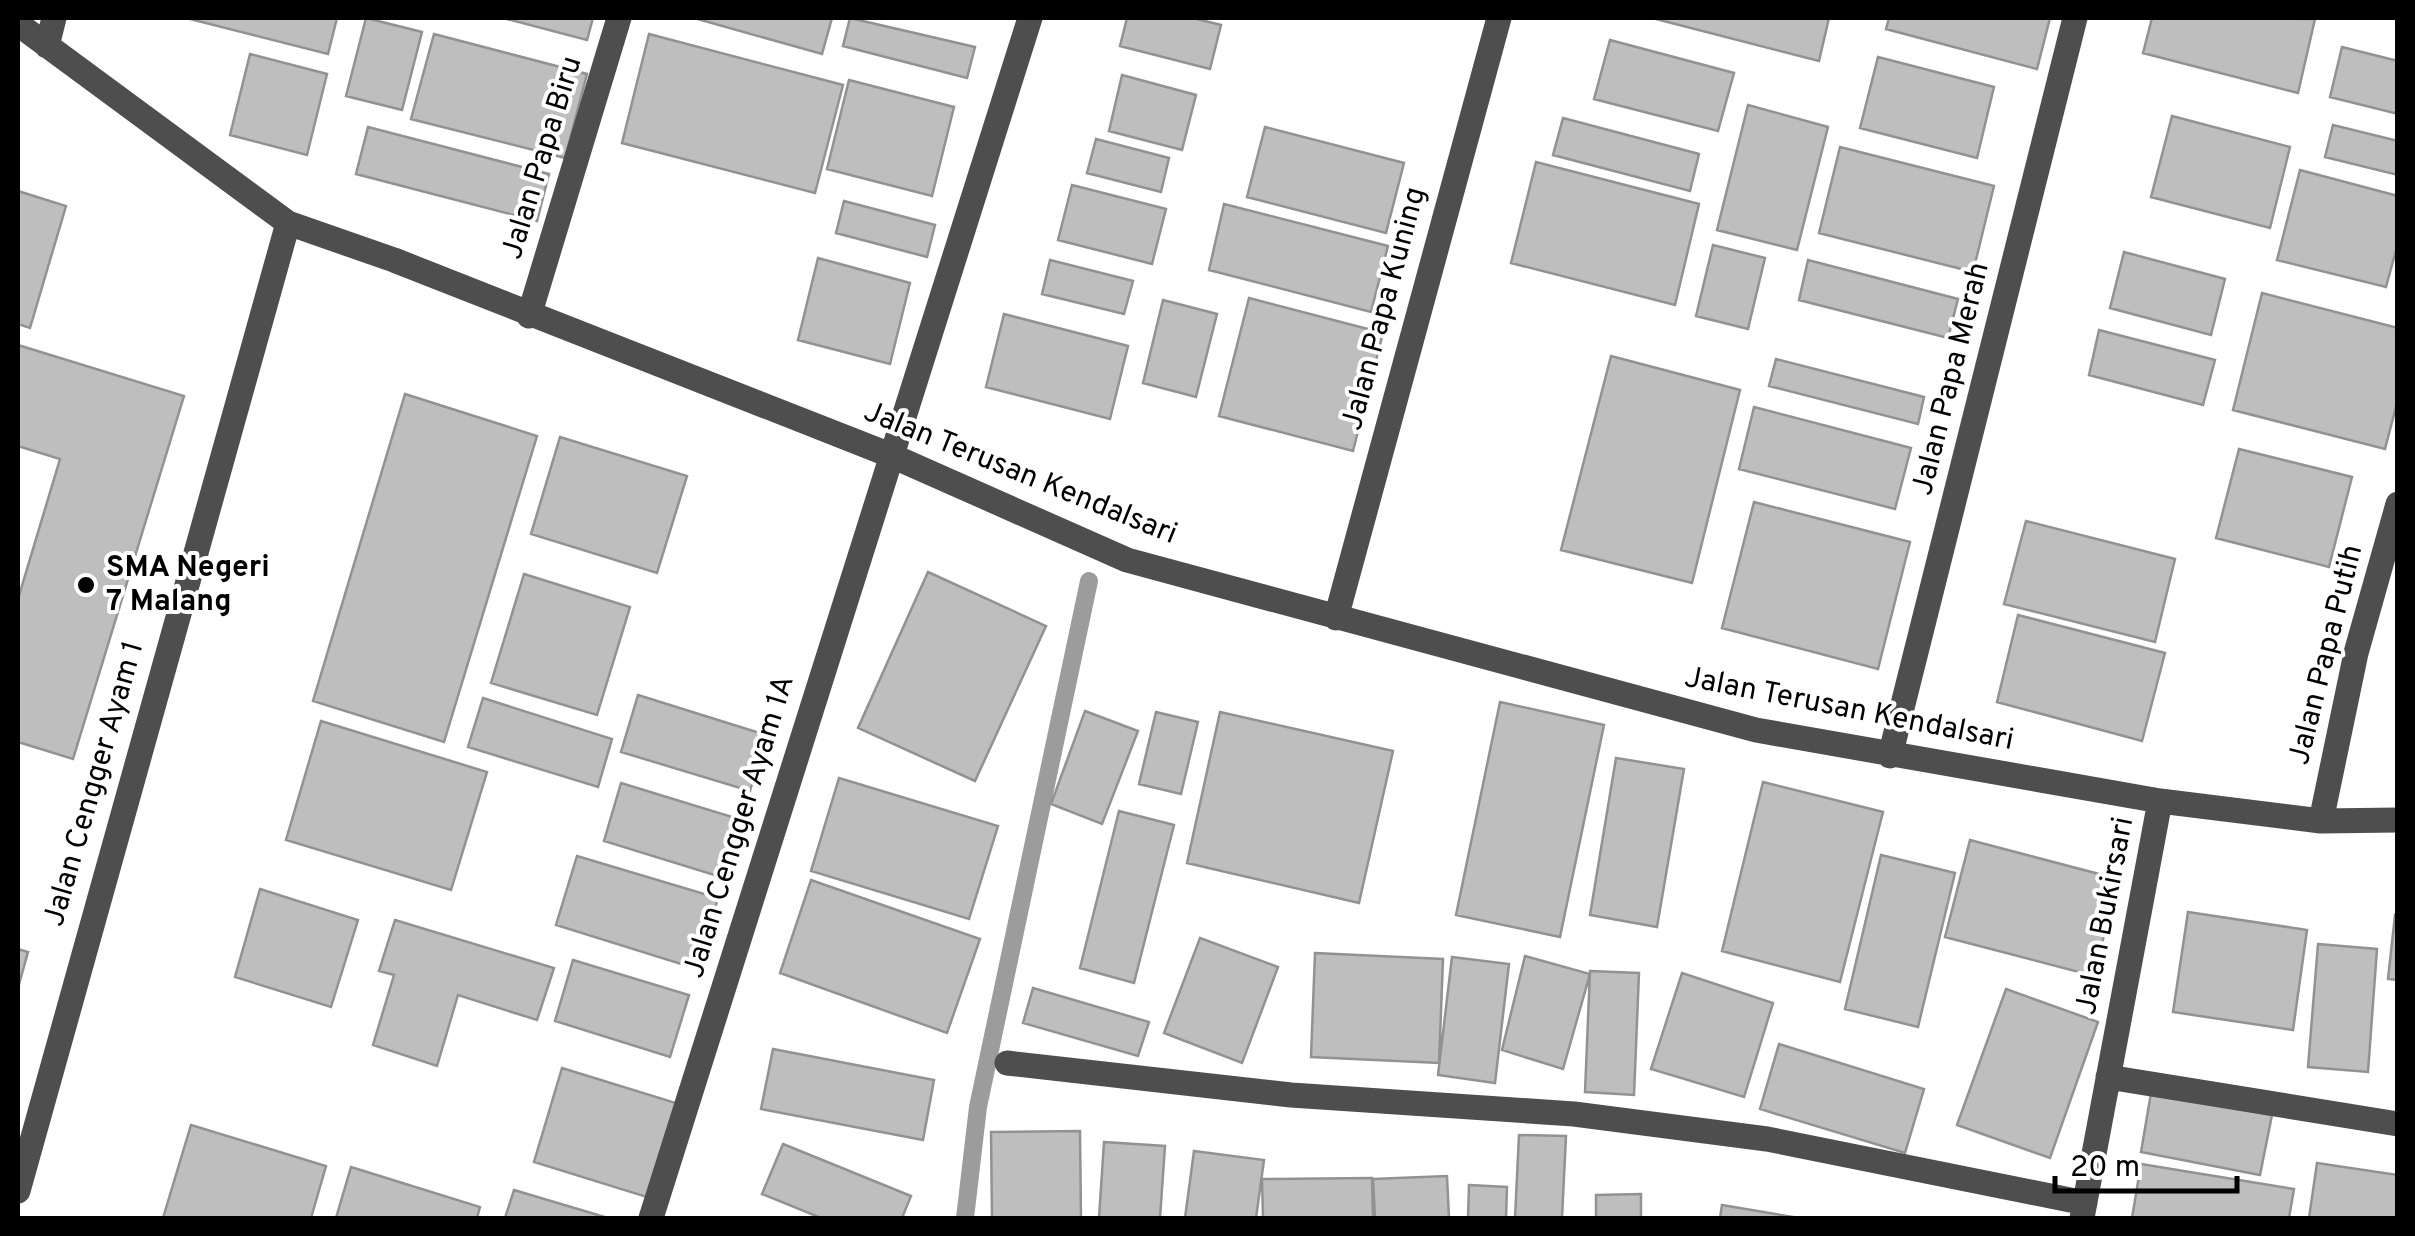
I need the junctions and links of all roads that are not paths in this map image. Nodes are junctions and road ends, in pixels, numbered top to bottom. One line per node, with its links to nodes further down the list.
1 (54, 18): 7 (street)
2 (619, 18): 9 (street, Jalan Papa Biru)
3 (1030, 18): 10 (street, Jalan Cengger Ayam 1A)
4 (1499, 18): 12 (street, Jalan Papa Kuning)
5 (2075, 18): 13 (street, Jalan Papa Merah)
6 (18, 24): 7 (street, Jalan Terusan Kendalsari)
7 (47, 46): 8 (street, Jalan Terusan Kendalsari)
8 (288, 223): 9 (street, Jalan Terusan Kendalsari); 20 (street, Jalan Cengger Ayam 1)
9 (529, 316): 10 (street, Jalan Terusan Kendalsari)
10 (890, 456): 12 (street, Jalan Terusan Kendalsari); 22 (street, Jalan Cengger Ayam 1A)
11 (2398, 504): 16 (street, Jalan Papa Putih)
12 (1336, 618): 13 (street, Jalan Terusan Kendalsari)
13 (1890, 756): 14 (street, Jalan Terusan Kendalsari)
14 (2160, 801): 16 (street, Jalan Bukirsari); 18 (street, Jalan Bukirsari)
15 (2398, 820): 16 (street, Jalan Bukirsari)
16 (2322, 821)
17 (1007, 1063): 21 (street)
18 (2108, 1076): 19 (street); 21 (street, Jalan Bukirsari)
19 (2398, 1124)
20 (18, 1190)
21 (2084, 1211)
22 (651, 1218)

